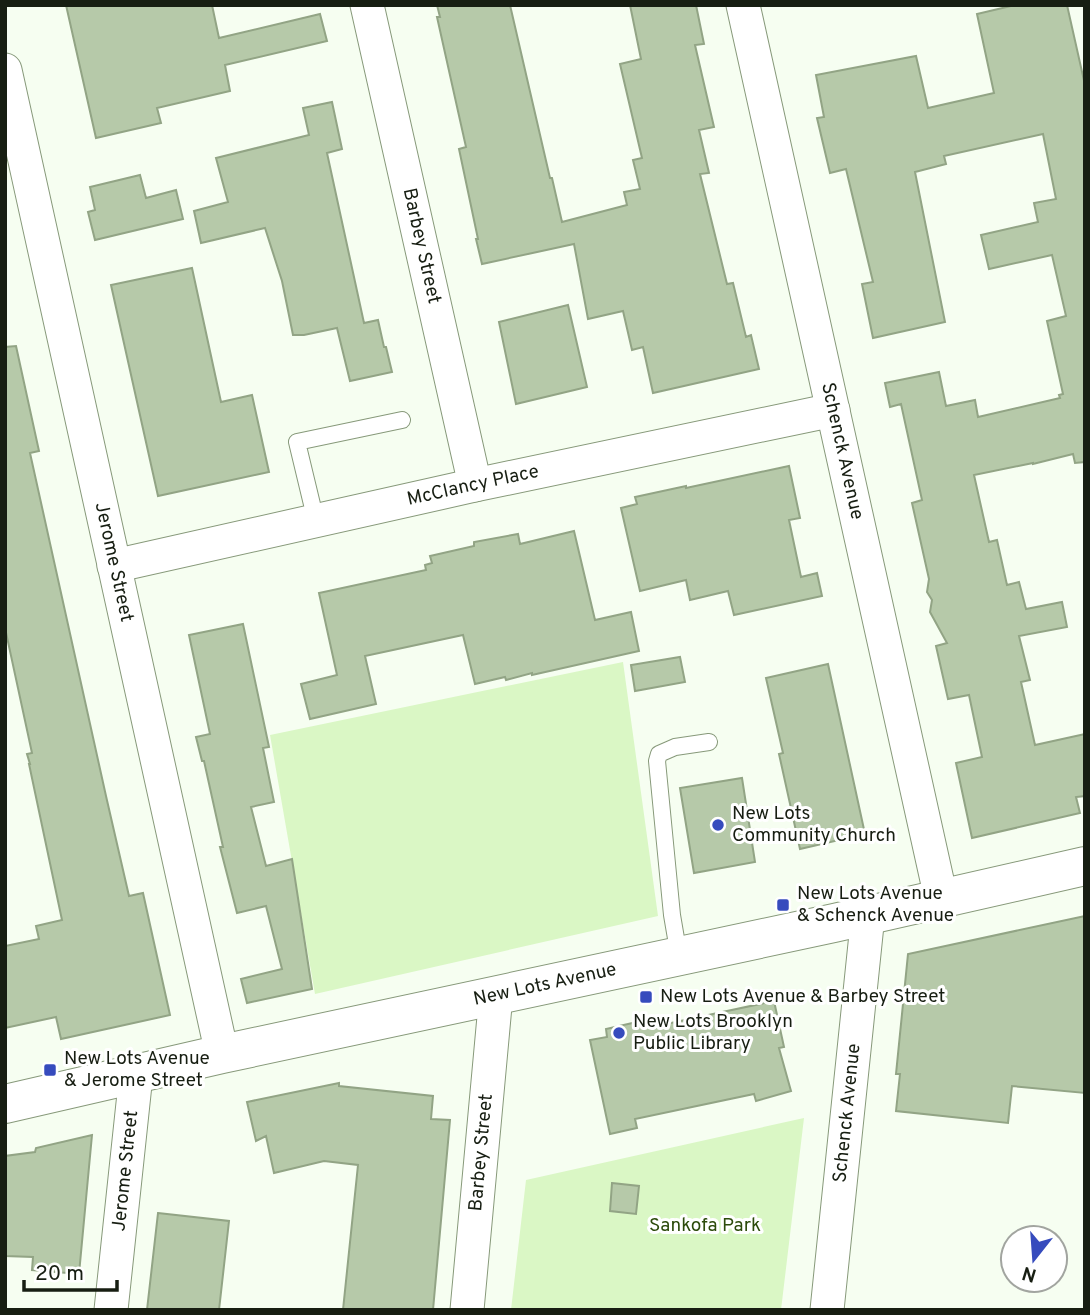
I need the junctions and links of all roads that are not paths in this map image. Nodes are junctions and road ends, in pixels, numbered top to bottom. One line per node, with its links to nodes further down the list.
1 (368, 5): 6 (street, Barbey Street)
2 (743, 5): 4 (street, Schenck Avenue)
3 (5, 70): 8 (street, Jerome Street)
4 (833, 410): 6 (street, McClancy Place); 11 (street, Schenck Avenue)
5 (402, 420): 7 (lane)
6 (475, 485): 7 (street, McClancy Place)
7 (316, 521): 8 (street, McClancy Place)
8 (114, 566): 15 (street, Jerome Street)
9 (709, 742): 13 (lane)
10 (1085, 866): 11 (street, New Lots Avenue)
11 (941, 898): 12 (street, New Lots Avenue)
12 (869, 915): 13 (street, New Lots Avenue); 20 (street, Schenck Avenue)
13 (679, 956): 14 (street, New Lots Avenue)
14 (496, 995): 15 (street, New Lots Avenue); 19 (street, Barbey Street)
15 (222, 1054): 16 (street, New Lots Avenue)
16 (136, 1075): 17 (street, New Lots Avenue); 18 (street, Jerome Street)
17 (5, 1104)
18 (111, 1310)
19 (467, 1310)
20 (827, 1310)

